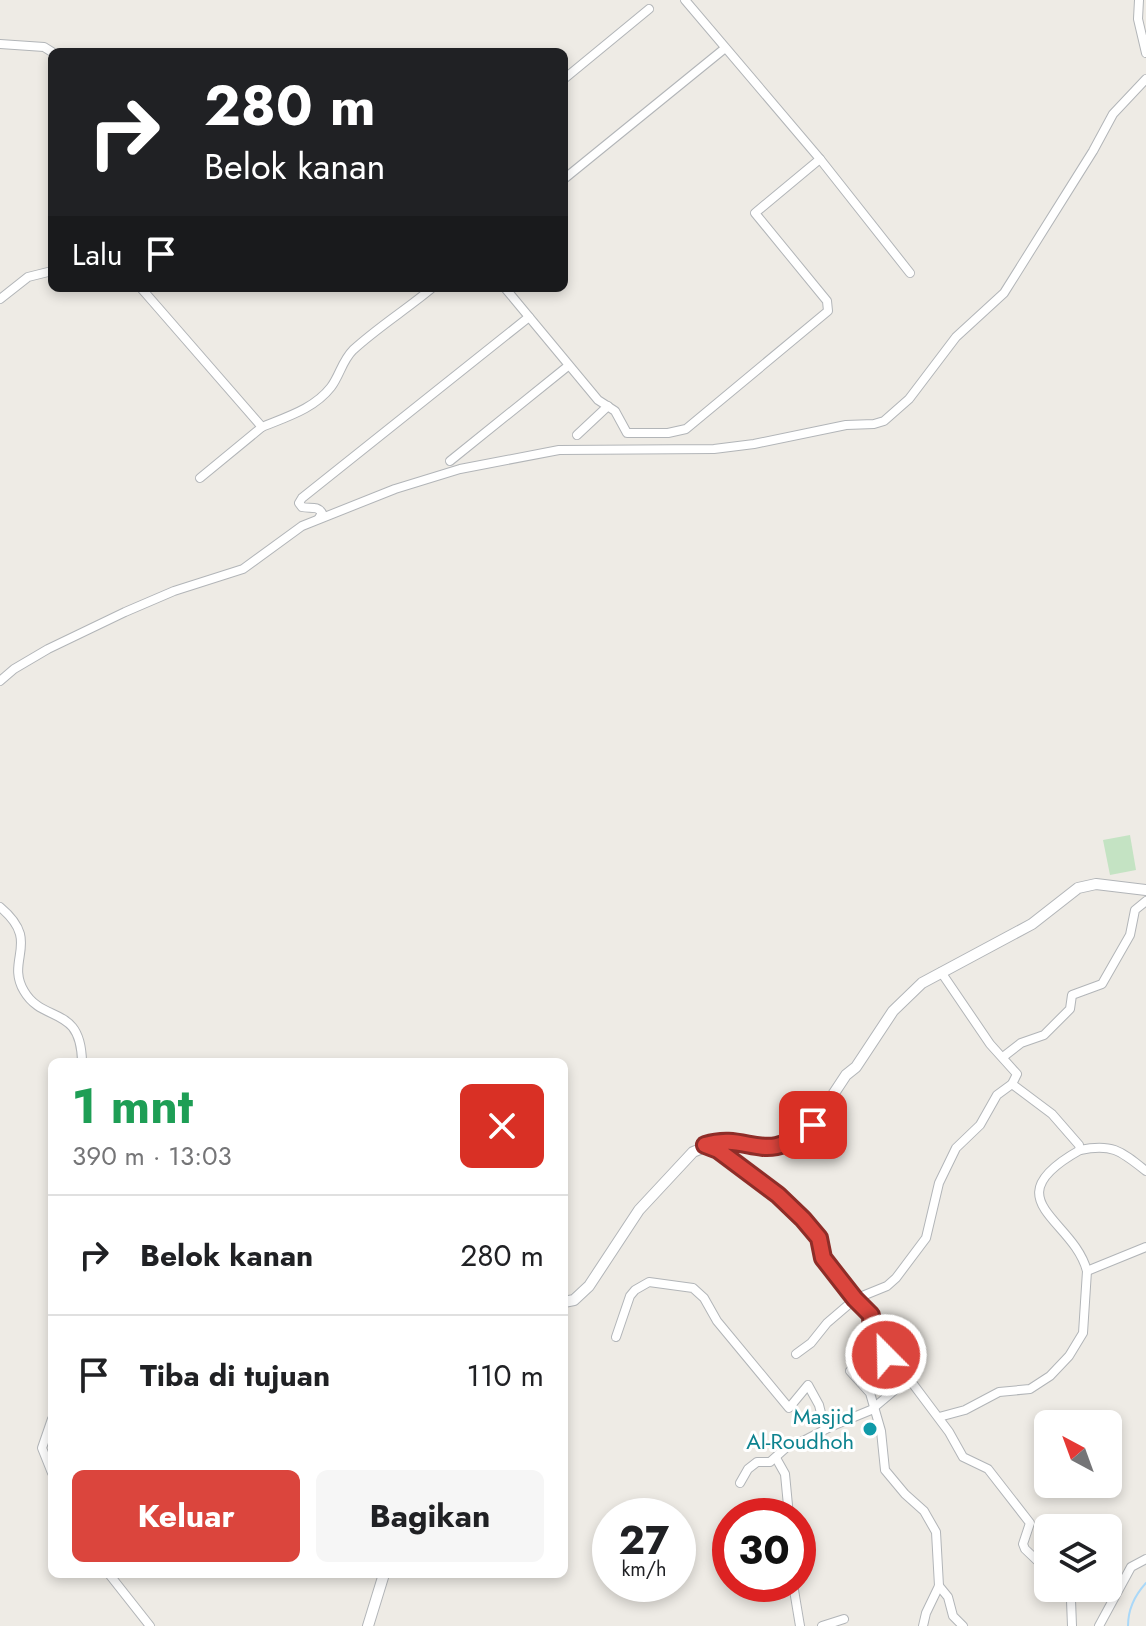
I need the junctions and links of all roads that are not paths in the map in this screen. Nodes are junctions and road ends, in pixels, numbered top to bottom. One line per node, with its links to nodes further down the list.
1 (685, 0): 7 (street)
2 (1139, 0): 5 (street)
3 (649, 9): 10 (street)
4 (1146, 12): 5 (street)
5 (1138, 19): 9 (street)
6 (0, 44): 8 (street)
7 (724, 49): 12 (street); 13 (street)
8 (48, 50)
9 (1146, 53)
10 (568, 76)
11 (1145, 82): 26 (street)
12 (820, 159): 15 (street); 24 (street)
13 (568, 176)
14 (48, 272): 19 (street)
15 (910, 273)
16 (144, 292): 23 (street)
17 (427, 292): 23 (street)
18 (508, 292): 20 (street)
19 (0, 299)
20 (529, 317): 21 (street); 29 (street)
21 (568, 366): 22 (street); 27 (street)
22 (608, 406): 24 (street); 25 (street)
23 (262, 427): 28 (street)
24 (624, 430): 26 (street)
25 (577, 435)
26 (615, 449): 29 (street)
27 (450, 461)
28 (200, 478)
29 (319, 518): 30 (street)
30 (0, 681)
31 (1146, 890): 34 (street)
32 (1146, 901): 35 (street)
33 (0, 907): 36 (street)
34 (941, 972): 35 (street); 38 (street)
35 (1003, 1057): 37 (street)
36 (81, 1058)
37 (1012, 1084): 39 (street); 43 (street)
38 (705, 1145): 43 (street); 44 (street)
39 (1080, 1150): 40 (street); 42 (street)
40 (1146, 1171)
41 (1146, 1247): 42 (street)
42 (1087, 1271): 50 (street)
43 (855, 1299): 46 (street); 48 (street)
44 (568, 1301)
45 (616, 1337): 51 (street)
46 (796, 1354)
47 (850, 1371): 49 (street)
48 (908, 1379): 49 (street); 50 (street)
49 (875, 1407): 51 (street); 61 (street)
50 (939, 1417): 57 (street)
51 (825, 1429): 53 (street)
52 (48, 1431): 54 (street)
53 (776, 1458): 55 (street); 56 (street)
54 (48, 1463)
55 (740, 1483)
56 (787, 1498)
57 (1034, 1558)
58 (1146, 1559): 72 (street)
59 (112, 1578): 66 (street)
60 (383, 1578): 65 (street)
61 (939, 1586): 69 (street); 70 (street)
62 (796, 1602): 67 (street)
63 (1071, 1602): 71 (street)
64 (844, 1619): 68 (street)
65 (371, 1623)
66 (150, 1626)
67 (800, 1626)
68 (822, 1626)
69 (923, 1626)
70 (963, 1626)
71 (1072, 1626)
72 (1099, 1626)

